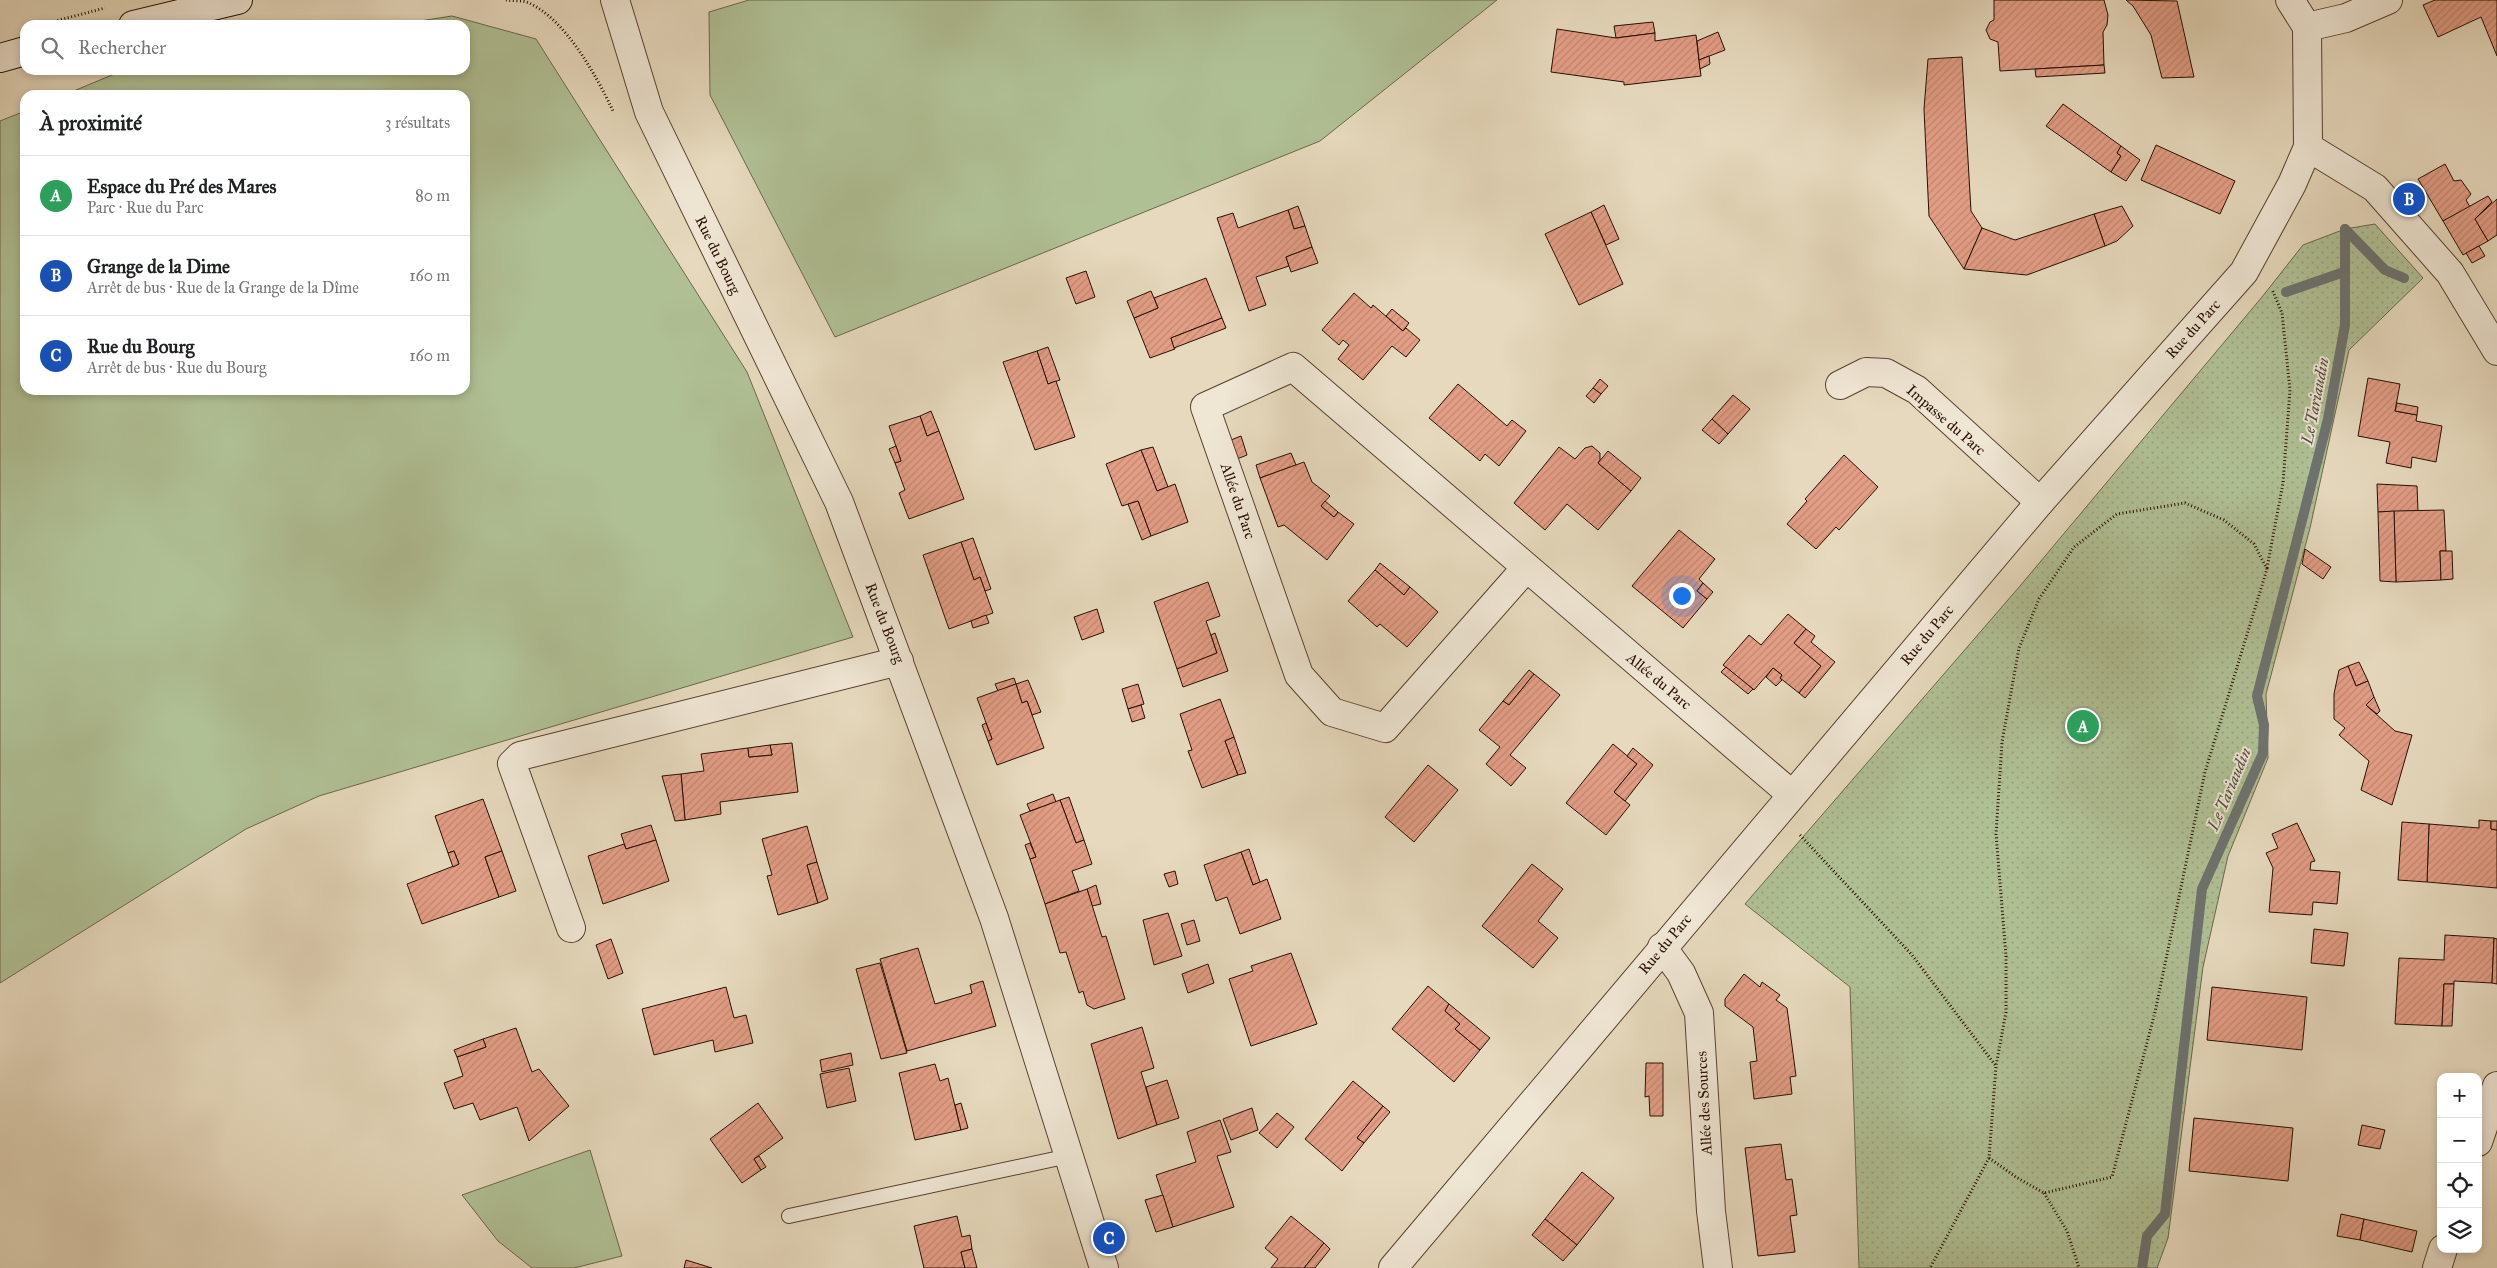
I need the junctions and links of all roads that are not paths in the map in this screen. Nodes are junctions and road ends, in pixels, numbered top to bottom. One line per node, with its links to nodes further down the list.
1 (238, 0): 5 (street)
2 (615, 0): 14 (street, Rue du Bourg)
3 (2290, 0): 6 (street)
4 (2388, 0): 6 (street)
5 (153, 20)
6 (2306, 27): 9 (street, Rue du Parc)
7 (20, 52): 8 (street)
8 (0, 58)
9 (2308, 147): 10 (street); 12 (street, Rue du Parc)
10 (2497, 351)
11 (1840, 384): 12 (street, Impasse du Parc)
12 (2040, 502): 15 (street, Rue du Parc)
13 (1526, 568): 13 (street, Allée du Parc); 15 (street, Allée du Parc)
14 (899, 661): 16 (street); 20 (street, Rue du Bourg)
15 (1784, 803): 17 (street, Rue du Parc)
16 (571, 928)
17 (1662, 947): 24 (street, Rue du Parc); 25 (street, Allée des Sources)
18 (2497, 1086): 19 (street)
19 (2482, 1130)
20 (1069, 1156): 21 (lane); 23 (street, Rue du Bourg)
21 (789, 1216)
22 (2442, 1253): 26 (street)
23 (1104, 1268)
24 (1393, 1268)
25 (1718, 1268)
26 (2437, 1268)

